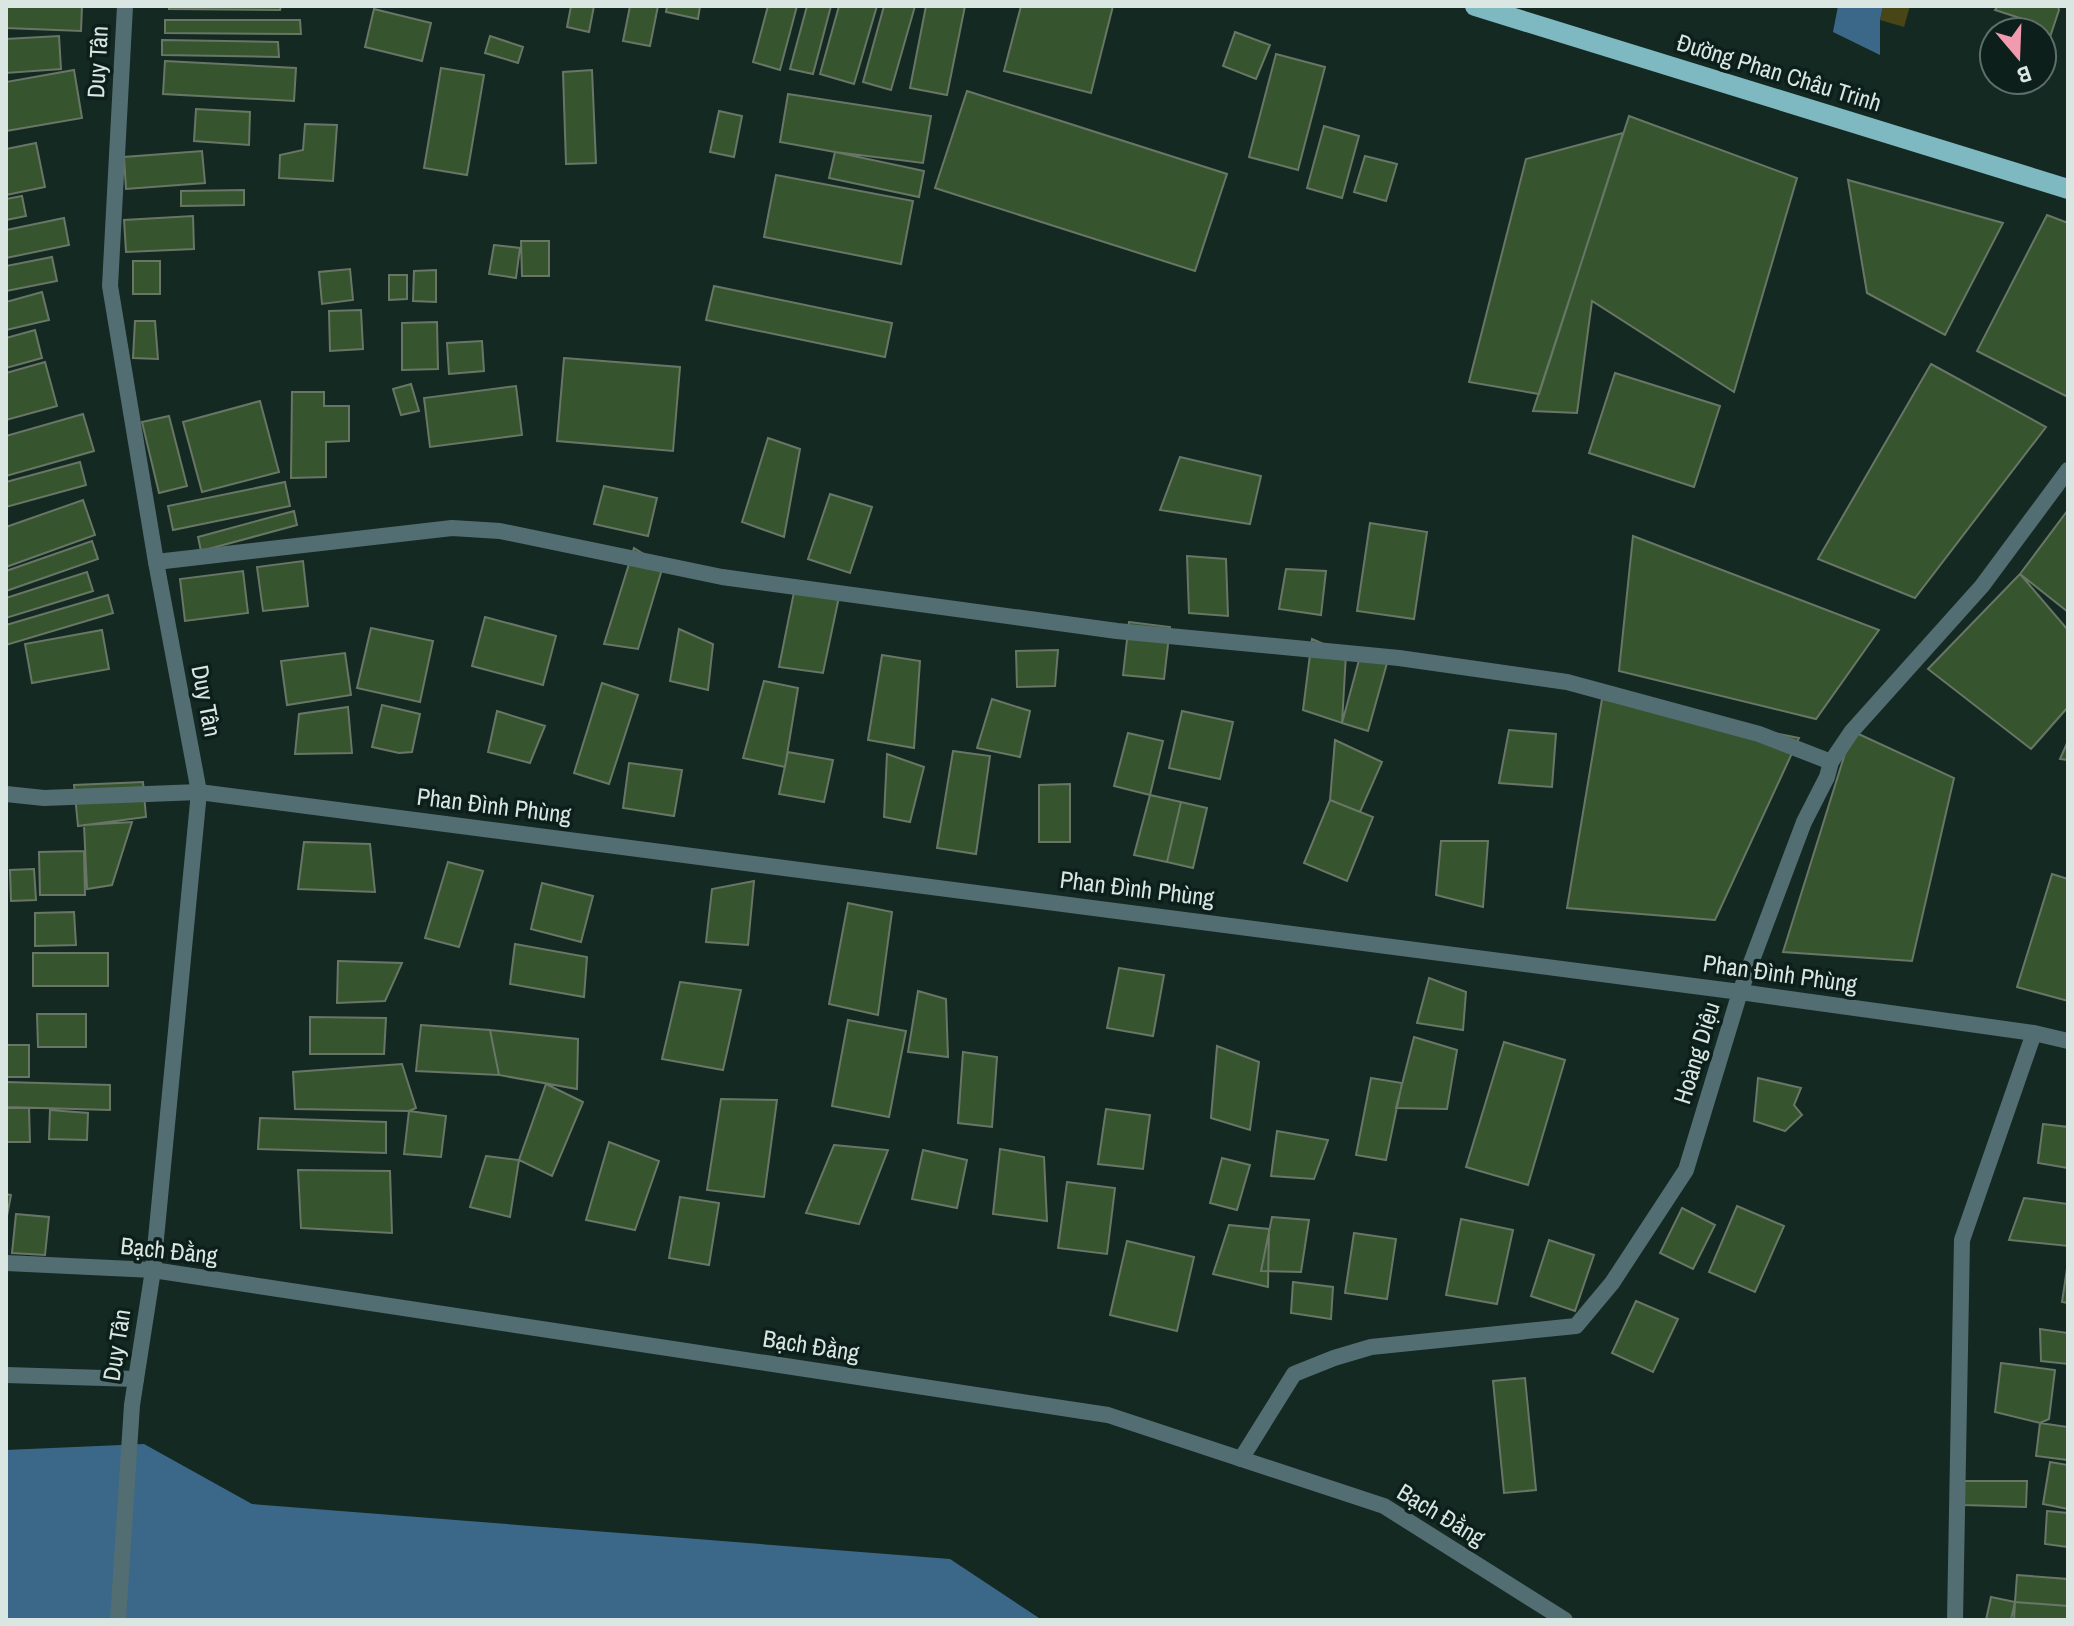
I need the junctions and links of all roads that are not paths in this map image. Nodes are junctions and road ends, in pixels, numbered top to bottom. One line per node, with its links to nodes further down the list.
1 (125, 6): 5 (street, Duy Tân)
2 (1475, 6): 3 (main road, Đường Phan Châu Trinh)
3 (2068, 189)
4 (2068, 470): 6 (street, Hoàng Diệu)
5 (156, 562): 6 (street); 7 (street, Duy Tân)
6 (1831, 762): 9 (street, Hoàng Diệu)
7 (199, 792): 8 (street, Phan Đình Phùng); 9 (street, Phan Đình Phùng); 13 (street, Duy Tân)
8 (6, 794)
9 (1740, 992): 10 (street, Phan Đình Phùng); 16 (street, Hoàng Diệu)
10 (2034, 1033): 11 (street, Phan Đình Phùng); 19 (street)
11 (2068, 1041)
12 (6, 1263): 13 (street, Bạch Đằng)
13 (153, 1270): 15 (street, Duy Tân); 16 (street, Bạch Đằng)
14 (6, 1375): 15 (street)
15 (136, 1379): 17 (street, Duy Tân)
16 (1241, 1459): 18 (street, Bạch Đằng)
17 (118, 1620)
18 (1565, 1620)
19 (1955, 1620)

